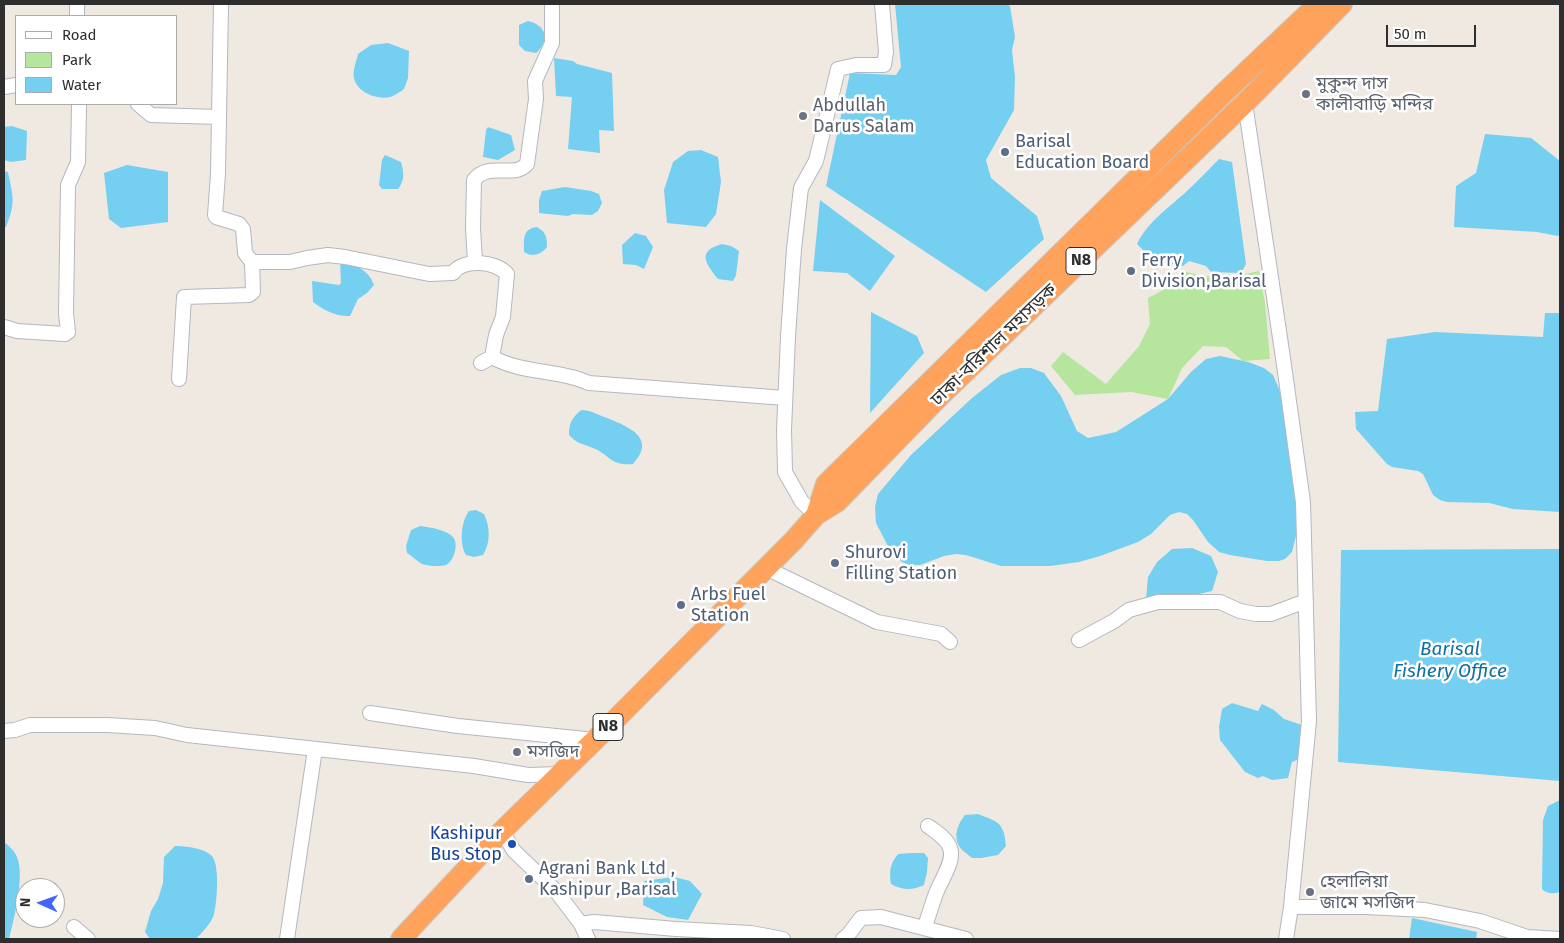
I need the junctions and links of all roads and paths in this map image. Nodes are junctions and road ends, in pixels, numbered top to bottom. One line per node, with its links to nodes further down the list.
1 (221, 4): 9 (street)
2 (552, 4): 11 (street)
3 (882, 4): 14 (street)
4 (1318, 4): 15 (highway, ঢাকা-বরিশাল মহাসড়ক / N8)
5 (1342, 4): 6 (highway, ঢাকা-বরিশাল মহাসড়ক / N8)
6 (1245, 103): 15 (highway, ঢাকা-বরিশাল মহাসড়ক / N8); 17 (street)
7 (79, 105): 12 (street)
8 (139, 105): 9 (street)
9 (219, 117): 10 (street)
10 (252, 262): 11 (street); 13 (street)
11 (475, 262): 14 (street)
12 (4, 327)
13 (179, 379)
14 (785, 398): 15 (street)
15 (816, 515): 16 (highway, ঢাকা-বরিশাল মহাসড়ক / N8)
16 (766, 568): 19 (street); 22 (highway, ঢাকা-বরিশাল মহাসড়ক / N8)
17 (1306, 601): 18 (street); 27 (street)
18 (1079, 640)
19 (950, 642)
20 (370, 713): 22 (street)
21 (4, 731): 23 (street)
22 (595, 740): 24 (highway, ঢাকা-বরিশাল মহাসড়ক / N8)
23 (315, 749): 24 (street); 32 (street)
24 (560, 774): 26 (highway, ঢাকা-বরিশাল মহাসড়ক / N8)
25 (928, 826): 30 (street)
26 (502, 831): 28 (street); 33 (highway, ঢাকা-বরিশাল মহাসড়ক / N8)
27 (1291, 907): 38 (street); 39 (street)
28 (581, 924): 34 (street); 35 (street)
29 (74, 927): 31 (street)
30 (924, 928): 36 (street); 37 (street)
31 (88, 939)
32 (287, 939)
33 (401, 939)
34 (588, 939)
35 (783, 939)
36 (843, 939)
37 (966, 939)
38 (1286, 939)
39 (1560, 939)

